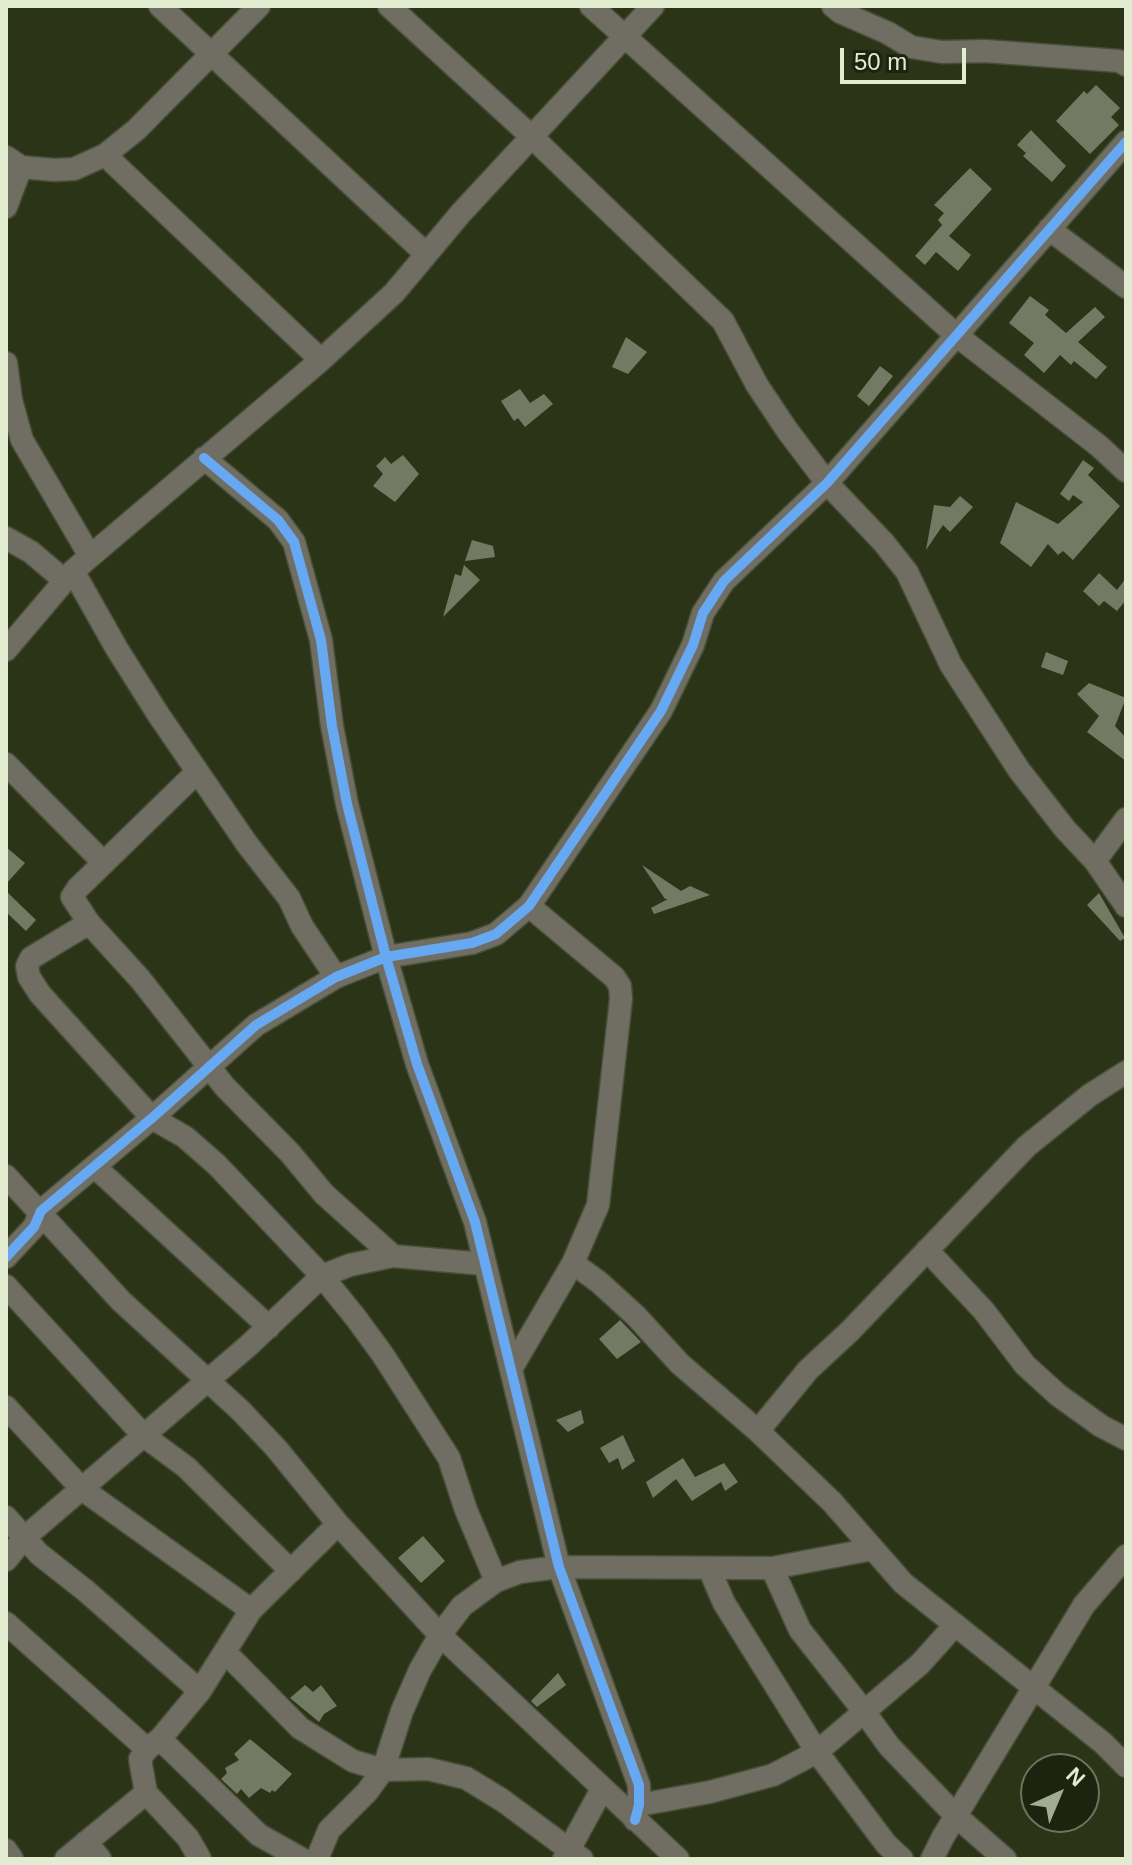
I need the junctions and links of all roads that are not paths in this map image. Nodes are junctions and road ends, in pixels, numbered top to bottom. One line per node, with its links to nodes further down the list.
1 (160, 6): 8 (street)
2 (259, 6): 8 (street)
3 (389, 6): 10 (street)
4 (591, 6): 7 (street)
5 (653, 6): 7 (street)
6 (833, 6): 9 (street)
7 (625, 38): 10 (street); 18 (street)
8 (212, 54): 12 (street); 16 (street)
9 (1126, 65)
10 (531, 136): 16 (street); 24 (street)
11 (1126, 142): 15 (street)
12 (105, 155): 13 (street); 19 (street)
13 (14, 162): 14 (street)
14 (6, 207)
15 (1049, 229): 17 (street); 18 (street)
16 (426, 254): 19 (street)
17 (1126, 287)
18 (956, 335): 23 (street); 24 (street)
19 (321, 360): 22 (street)
20 (6, 363): 21 (street)
21 (9, 400): 26 (street)
22 (204, 458): 26 (street); 36 (street)
23 (1126, 471)
24 (827, 483): 31 (street); 33 (street)
25 (6, 538): 26 (street)
26 (76, 569): 27 (street); 29 (street)
27 (6, 650)
28 (6, 764): 32 (street)
29 (197, 772): 32 (street); 37 (street)
30 (1126, 819): 31 (street)
31 (1095, 861): 34 (street)
32 (104, 863): 35 (street)
33 (529, 906): 36 (street); 47 (street)
34 (1126, 906)
35 (89, 923): 38 (street); 40 (street)
36 (386, 957): 37 (street); 48 (street)
37 (336, 977): 38 (street)
38 (208, 1066): 40 (street); 45 (street)
39 (1126, 1072): 44 (street)
40 (152, 1118): 41 (street); 49 (street)
41 (95, 1167): 43 (street); 51 (street)
42 (6, 1176): 43 (street)
43 (41, 1211): 46 (street); 53 (street)
44 (927, 1250): 55 (street); 57 (street)
45 (393, 1256): 48 (street); 49 (street)
46 (6, 1257)
47 (573, 1263): 52 (street); 55 (street)
48 (484, 1264): 52 (street)
49 (322, 1276): 51 (street); 69 (street)
50 (6, 1286): 56 (street)
51 (269, 1327): 53 (street)
52 (511, 1369): 65 (street)
53 (208, 1380): 56 (street); 60 (street)
54 (6, 1407): 58 (street)
55 (758, 1431): 62 (street)
56 (144, 1436): 58 (street); 68 (street)
57 (1126, 1439)
58 (82, 1489): 61 (street); 70 (street)
59 (6, 1517): 61 (street)
60 (338, 1524): 68 (street); 73 (street)
61 (24, 1538): 64 (street); 76 (street)
62 (873, 1549): 67 (street); 72 (street)
63 (1126, 1556): 75 (street)
64 (6, 1560)
65 (559, 1567): 66 (street); 69 (street); 84 (street)
66 (709, 1568): 67 (street); 79 (street)
67 (772, 1568): 77 (street)
68 (291, 1571): 70 (street)
69 (496, 1581): 73 (street)
70 (251, 1610): 74 (street)
71 (6, 1623): 78 (street)
72 (955, 1625): 75 (street); 77 (street)
73 (440, 1635): 81 (street); 82 (street)
74 (226, 1653): 76 (street); 81 (street)
75 (1034, 1690): 80 (street); 85 (street)
76 (200, 1691): 78 (street)
77 (863, 1710): 79 (street); 85 (street)
78 (154, 1744): 83 (street); 93 (street)
79 (817, 1752): 84 (street); 96 (street)
80 (1126, 1766)
81 (383, 1770): 88 (street); 94 (street)
82 (602, 1789): 84 (street); 88 (street)
83 (146, 1793): 86 (street); 92 (street)
84 (637, 1812): 95 (street)
85 (956, 1816): 97 (street); 98 (street)
86 (86, 1842): 90 (street); 91 (street)
87 (6, 1851): 89 (street)
88 (572, 1856)
89 (12, 1859)
90 (66, 1859)
91 (100, 1859)
92 (200, 1859)
93 (302, 1859)
94 (317, 1859)
95 (678, 1859)
96 (902, 1859)
97 (932, 1859)
98 (1005, 1859)

